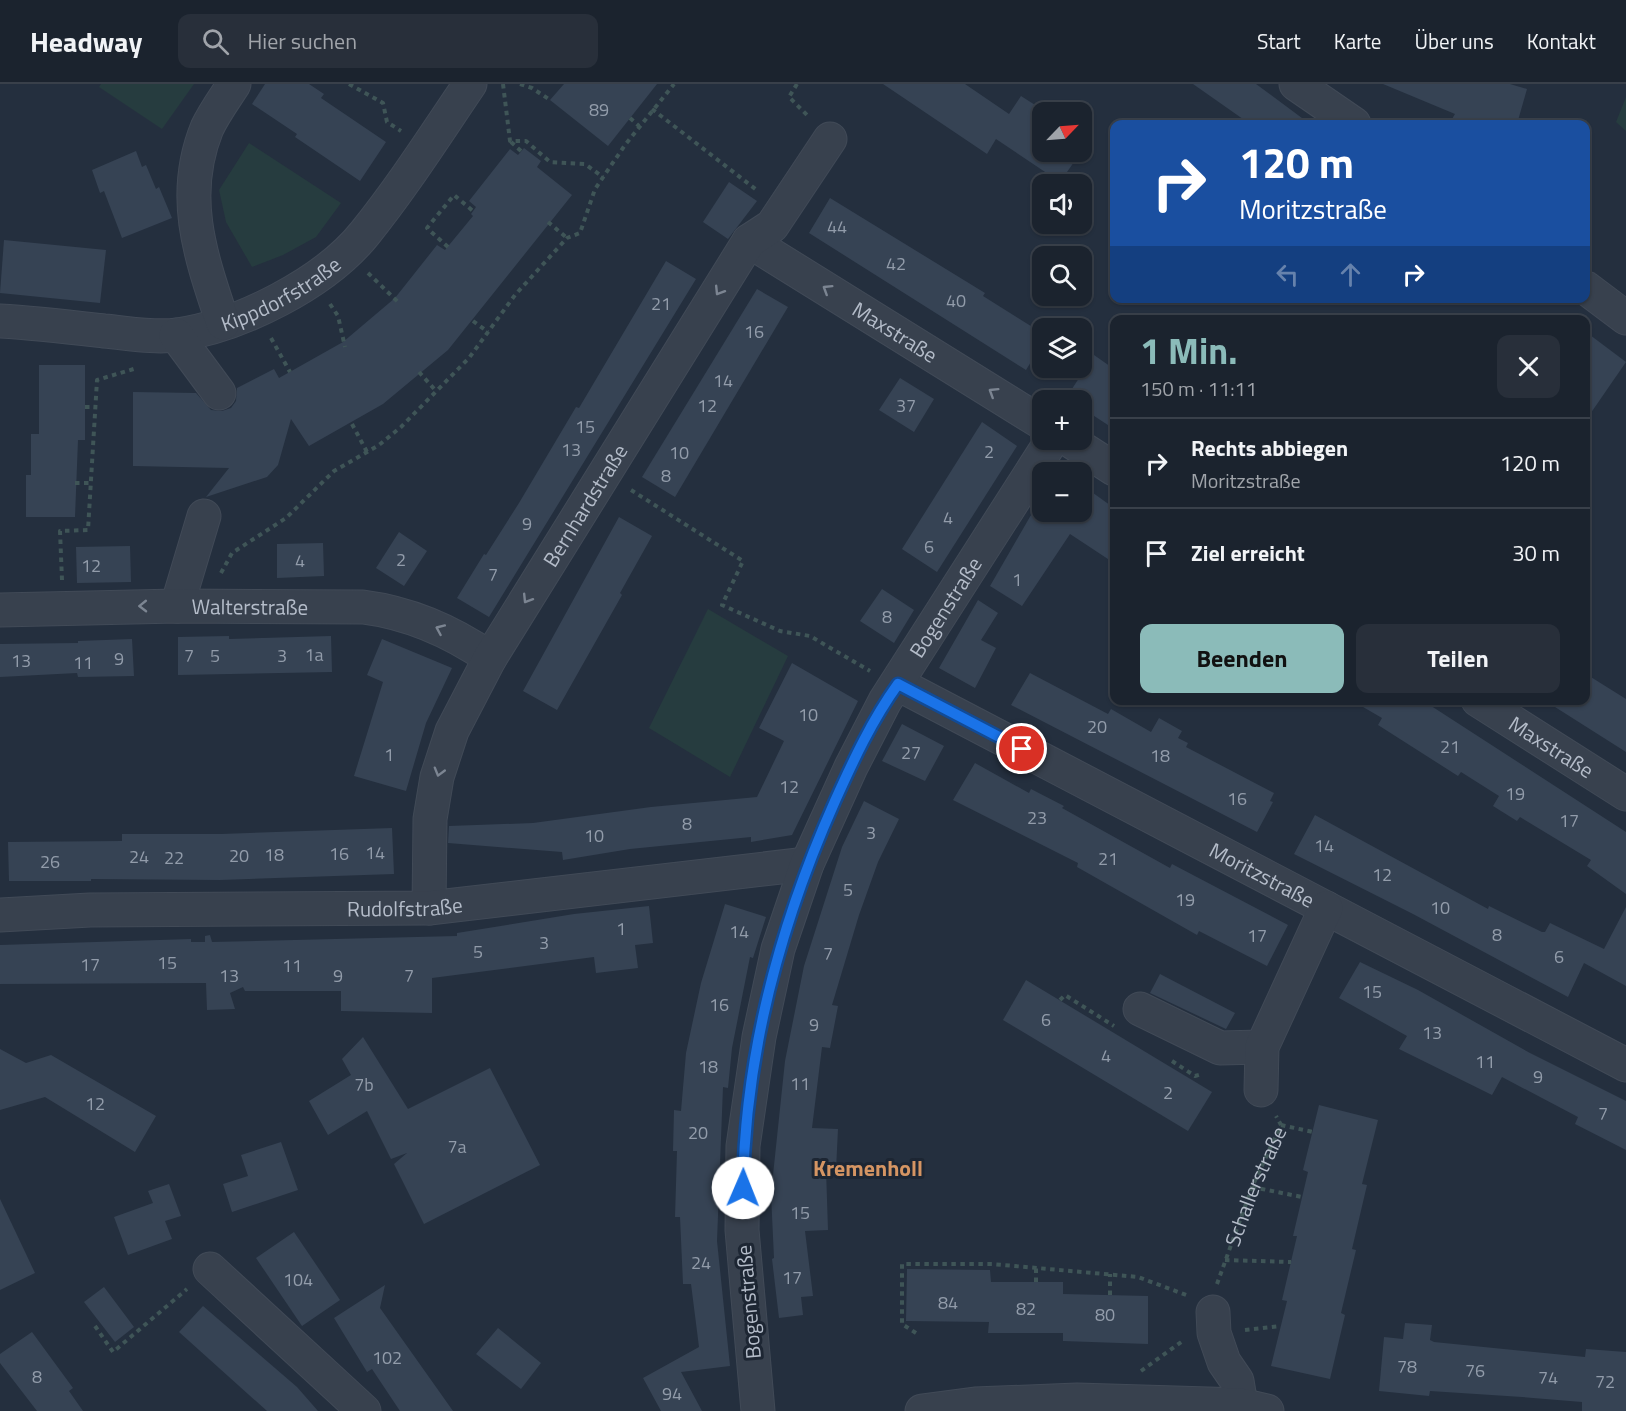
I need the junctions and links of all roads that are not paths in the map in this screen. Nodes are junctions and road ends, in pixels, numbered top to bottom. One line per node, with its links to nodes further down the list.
1 (234, 84): 10 (street)
2 (470, 84): 10 (street, Kippdorfstraße)
3 (1296, 84): 4 (street)
4 (1348, 120)
5 (830, 139): 6 (street, Bernhardstraße)
6 (749, 241): 13 (street, Maxstraße, one-way to 6); 20 (street, Bernhardstraße, one-way to 20)
7 (1590, 291): 8 (street)
8 (1626, 318)
9 (0, 321): 11 (street, Kippdorfstraße)
10 (223, 323): 11 (street, Kippdorfstraße)
11 (176, 335): 12 (street)
12 (219, 393)
13 (1032, 417)
14 (1046, 450): 21 (street, Bogenstraße)
15 (1085, 450): 16 (street)
16 (1110, 466)
17 (204, 516): 18 (street)
18 (190, 606): 19 (street, Walterstraße, one-way to 19); 20 (street, Walterstraße, one-way to 18)
19 (0, 610)
20 (490, 658): 25 (street, Bernhardstraße, one-way to 25)
21 (898, 684): 24 (street, Bogenstraße); 26 (street, Moritzstraße)
22 (1486, 705): 23 (street, Maxstraße)
23 (1626, 794)
24 (807, 864): 25 (street, Rudolfstraße); 37 (street, Bogenstraße)
25 (429, 908): 27 (street, Rudolfstraße)
26 (1326, 908): 29 (street); 30 (street, Moritzstraße)
27 (0, 915)
28 (1140, 1009): 29 (street)
29 (1262, 1047): 31 (street)
30 (1626, 1065)
31 (1261, 1090)
32 (210, 1269): 36 (street)
33 (1214, 1309): 35 (street)
34 (1177, 1408): 35 (street); 38 (street)
35 (1254, 1408)
36 (364, 1411)
37 (758, 1411)
38 (922, 1411)

